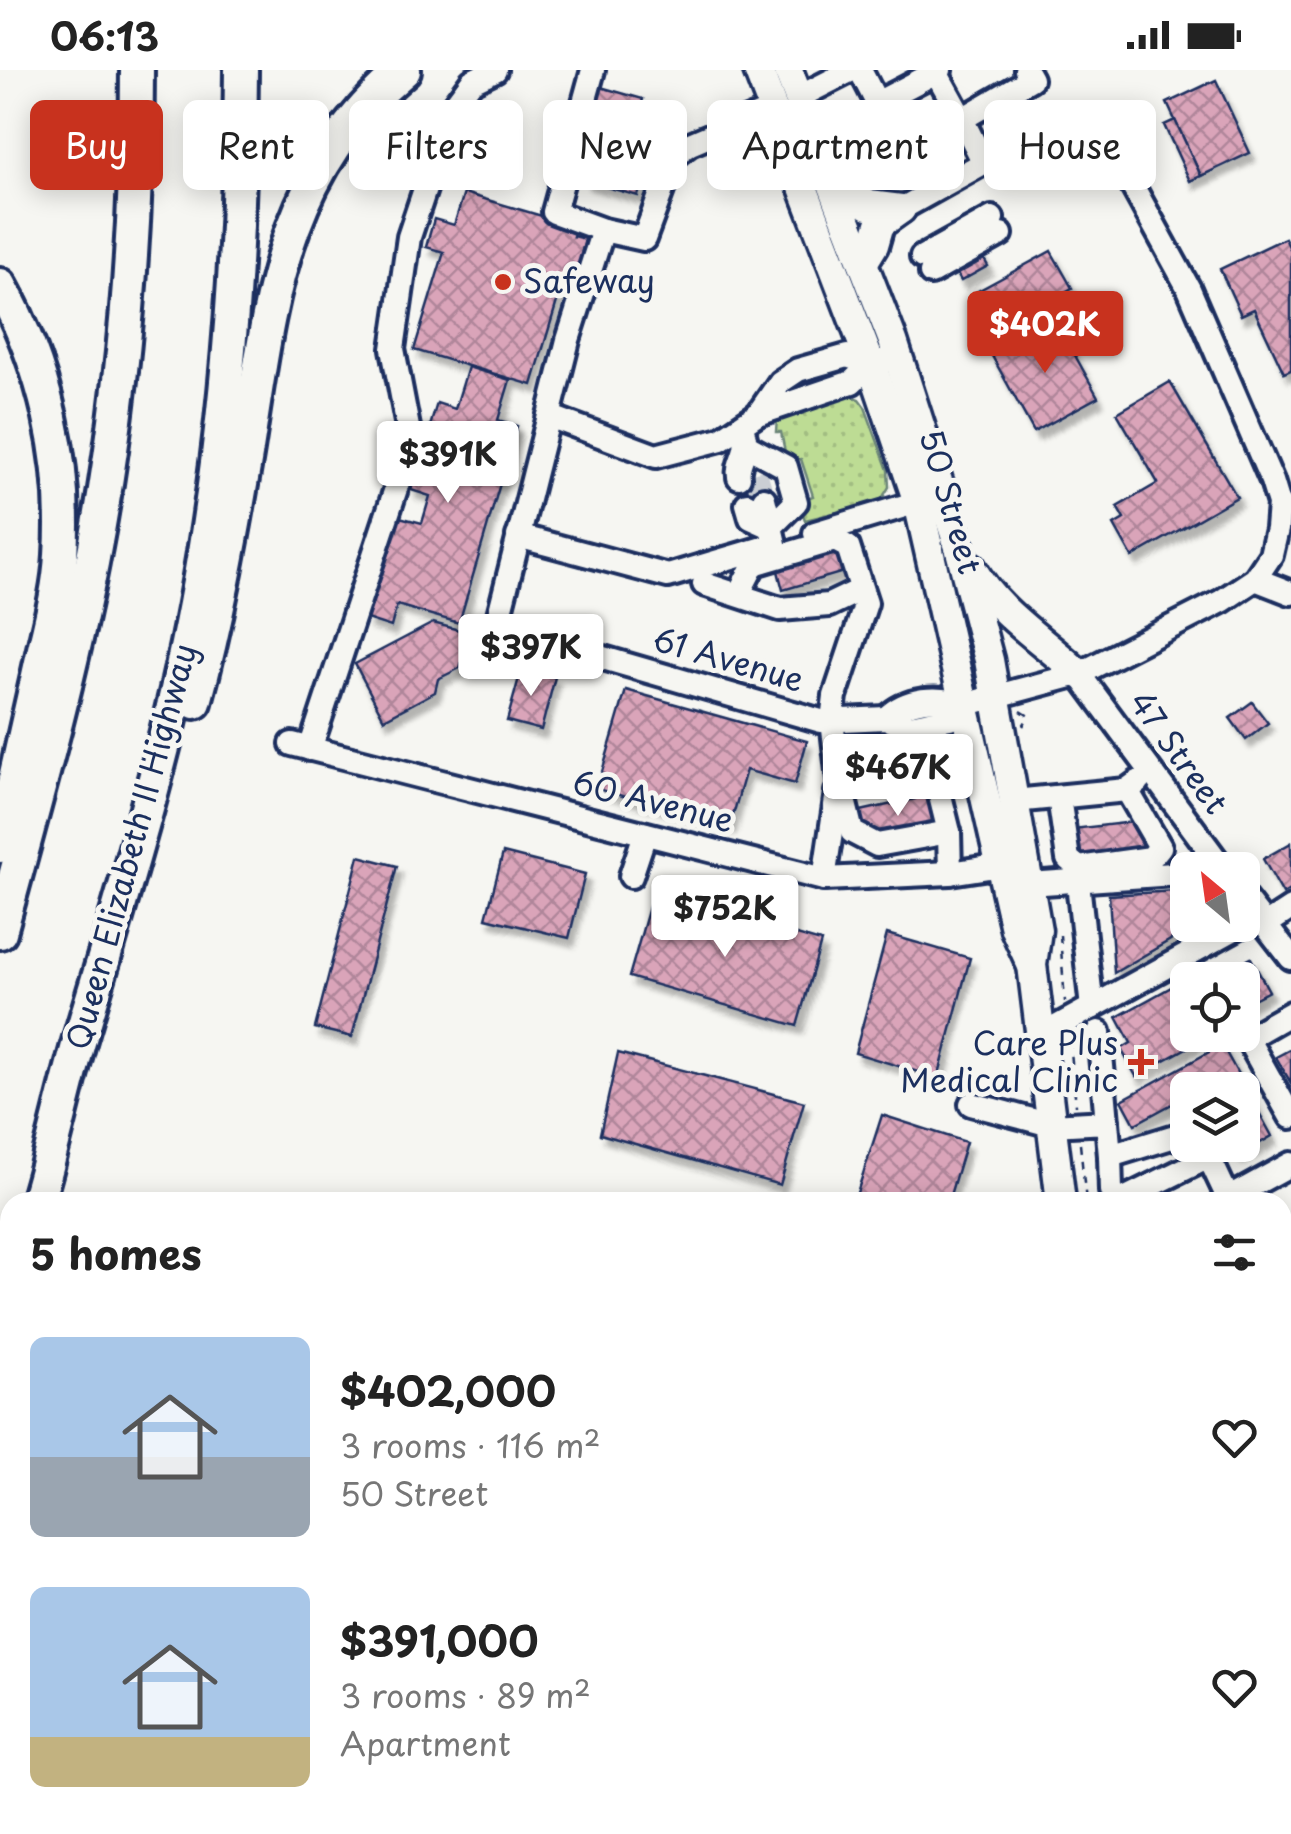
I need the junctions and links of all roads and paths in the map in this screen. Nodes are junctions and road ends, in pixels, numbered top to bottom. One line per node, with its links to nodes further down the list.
1 (137, 70): 69 (highway)
2 (241, 70): 71 (highway, Queen Elizabeth II Highway)
3 (404, 70): 71 (highway)
4 (495, 70): 56 (street, 60 Avenue)
5 (592, 70): 27 (street)
6 (758, 70): 12 (main road, 50 Street)
7 (788, 70): 13 (main road, 50 Street)
8 (852, 70): 14 (street)
9 (860, 70): 11 (street)
10 (1026, 70): 16 (street)
11 (926, 73): 15 (street)
12 (783, 100)
13 (786, 100)
14 (792, 100)
15 (947, 100)
16 (964, 118)
17 (964, 123): 19 (street)
18 (707, 137): 27 (street)
19 (984, 162): 24 (street)
20 (808, 190): 25 (main road, 50 Street)
21 (836, 190): 28 (main road, 50 Street)
22 (843, 190): 24 (main road)
23 (1137, 190): 41 (street)
24 (891, 216): 28 (main road)
25 (817, 226): 28 (main road); 32 (main road, 50 Street)
26 (996, 226): 29 (street)
27 (602, 230): 33 (street)
28 (859, 251): 31 (main road, 50 Street)
29 (927, 265)
30 (0, 284): 57 (highway)
31 (898, 356): 32 (street); 40 (main road, 50 Street)
32 (871, 364): 34 (street); 37 (main road, 50 Street)
33 (549, 416): 34 (street); 38 (street)
34 (749, 429): 35 (street); 39 (street)
35 (748, 475)
36 (756, 502): 39 (street)
37 (918, 502): 39 (street); 48 (main road, 50 Street)
38 (518, 536): 39 (street); 49 (street, 61 Avenue)
39 (773, 536)
40 (959, 547): 46 (main road); 47 (main road, 50 Street)
41 (1259, 573): 45 (street); 46 (street, 61 Avenue)
42 (704, 584): 43 (street)
43 (739, 593): 44 (street); 49 (street)
44 (852, 594)
45 (1291, 594)
46 (1080, 674): 47 (street, 61 Avenue); 50 (street, 47 Street)
47 (996, 698): 48 (street, 61 Avenue); 54 (main road, 50 Street)
48 (964, 705): 49 (street, 61 Avenue); 59 (main road, 50 Street)
49 (832, 721): 51 (street)
50 (1152, 772): 52 (street); 58 (street, 47 Street)
51 (839, 779): 55 (street); 55 (street); 63 (street)
52 (1127, 790): 53 (street); 53 (street)
53 (1059, 797): 54 (street)
54 (1014, 802): 65 (main road, 50 Street)
55 (949, 832): 60 (street)
56 (645, 834): 62 (street); 63 (street, 60 Avenue)
57 (0, 846)
58 (1211, 852)
59 (1002, 865): 60 (street, 60 Avenue); 73 (main road, 50 Street)
60 (950, 873): 63 (street, 60 Avenue)
61 (1170, 874): 64 (street)
62 (632, 876)
63 (824, 879)
64 (1078, 882): 65 (street); 74 (street)
65 (1029, 884): 73 (main road, 50 Street)
66 (1291, 908): 68 (street)
67 (1260, 918): 68 (street)
68 (1262, 921): 72 (street)
69 (0, 932)
70 (1192, 942): 74 (street)
71 (107, 952): 87 (highway, Queen Elizabeth II Highway)
72 (1291, 958)
73 (1032, 965): 77 (main road, 50 Street)
74 (1092, 1008): 77 (street)
75 (1291, 1013): 79 (street)
76 (1099, 1032): 80 (street)
77 (1040, 1036): 81 (main road, 50 Street)
78 (971, 1104): 81 (street)
79 (1291, 1118)
80 (1107, 1122): 81 (street); 83 (street)
81 (1051, 1125): 88 (main road, 50 Street)
82 (1170, 1138): 83 (street)
83 (1110, 1156): 89 (street)
84 (1185, 1162): 90 (street)
85 (1208, 1162): 91 (street)
86 (1291, 1164): 92 (street)
87 (40, 1192)
88 (1060, 1192)
89 (1112, 1192)
90 (1136, 1192)
91 (1222, 1192)
92 (1242, 1192)

